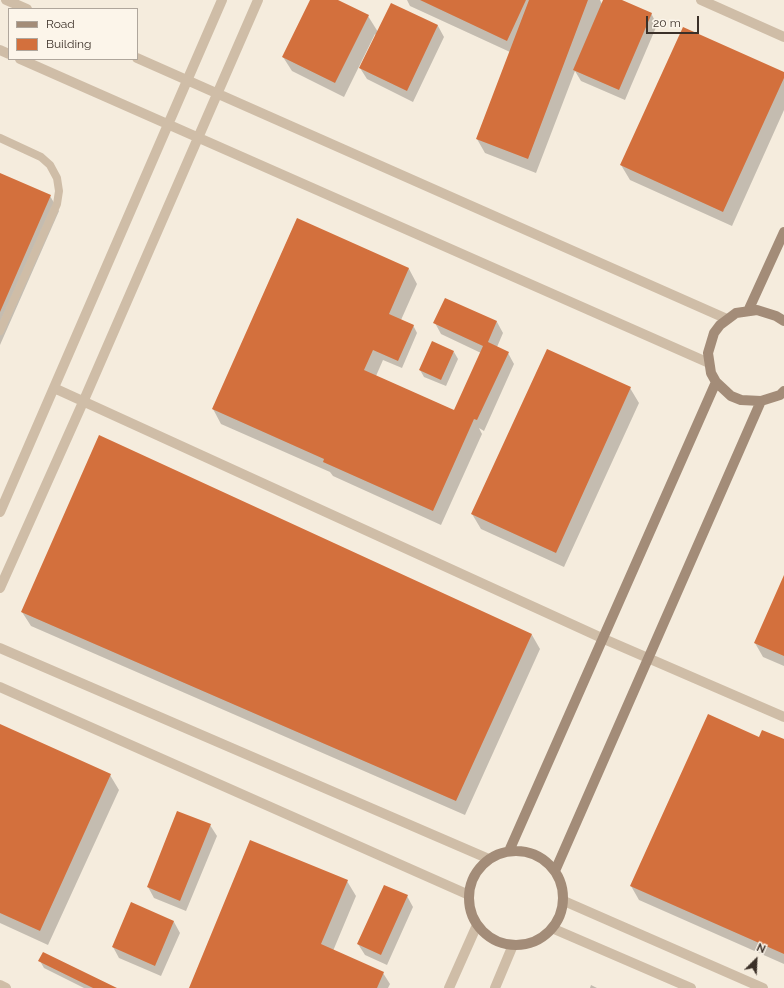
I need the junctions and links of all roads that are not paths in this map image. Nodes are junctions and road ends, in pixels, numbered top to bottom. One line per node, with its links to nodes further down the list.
1 (6, 0): 5 (street)
2 (222, 0): 9 (street)
3 (258, 0): 10 (street)
4 (701, 0): 6 (street)
5 (25, 8)
6 (784, 37)
7 (138, 58): 9 (street)
8 (22, 60): 11 (street)
9 (187, 80): 10 (street); 11 (street)
10 (217, 92): 12 (street); 16 (street)
11 (168, 124): 12 (street); 21 (street)
12 (197, 137): 19 (street); 23 (street)
13 (0, 138): 18 (lane)
14 (784, 232): 15 (street)
15 (748, 311): 16 (street); 17 (street)
16 (727, 318): 19 (street)
17 (784, 322)
18 (0, 332)
19 (709, 363): 20 (street)
20 (716, 382): 24 (street); 27 (street)
21 (54, 388): 23 (street); 25 (street)
22 (783, 394): 24 (street)
23 (84, 400): 26 (street); 27 (street)
24 (761, 401): 29 (street)
25 (0, 512)
26 (0, 588)
27 (604, 639): 29 (street); 32 (street)
28 (0, 648): 33 (street)
29 (648, 658): 31 (street); 34 (street)
30 (0, 687): 35 (street)
31 (784, 717)
32 (508, 851): 33 (street); 34 (street)
33 (489, 859): 35 (street)
34 (555, 871): 36 (street)
35 (469, 895): 37 (street)
36 (564, 901): 38 (street); 45 (street)
37 (478, 925): 39 (street); 42 (street)
38 (554, 929): 39 (street); 44 (street)
39 (514, 945): 43 (street)
40 (0, 985): 41 (street)
41 (6, 988)
42 (449, 988)
43 (495, 988)
44 (691, 988)
45 (763, 988)

